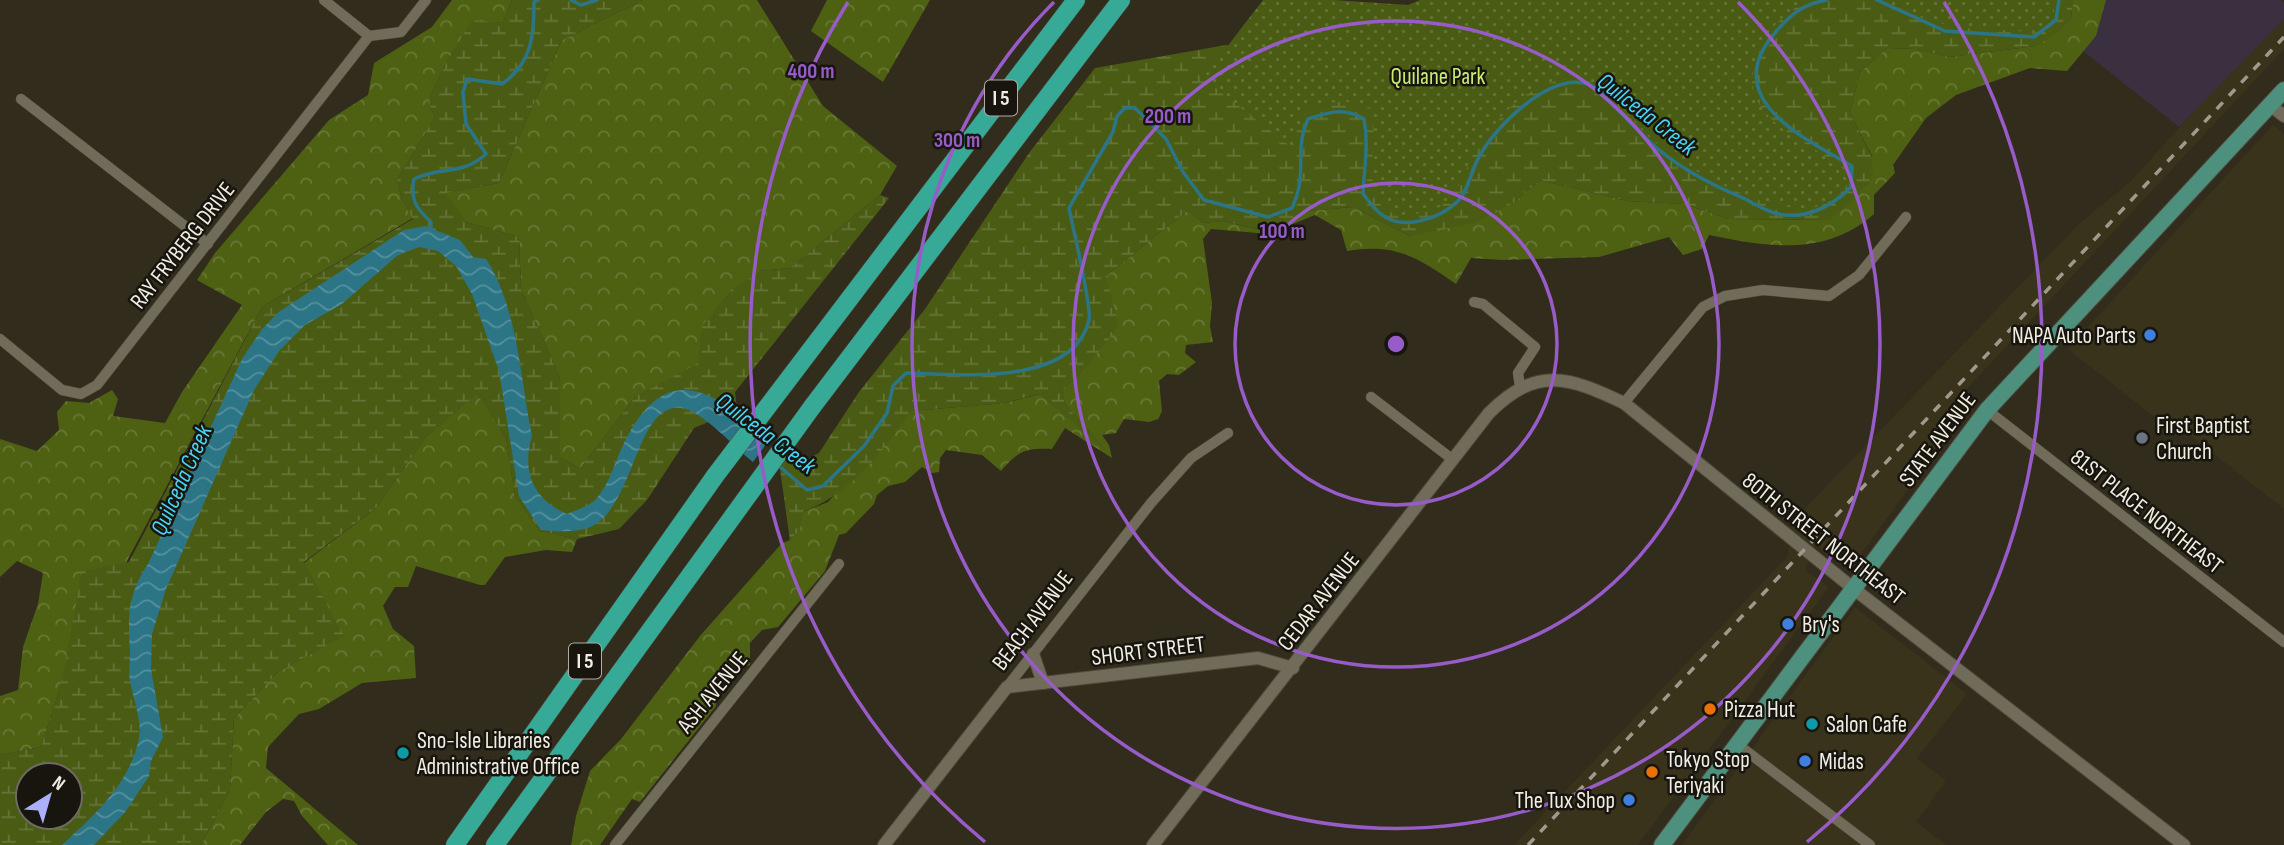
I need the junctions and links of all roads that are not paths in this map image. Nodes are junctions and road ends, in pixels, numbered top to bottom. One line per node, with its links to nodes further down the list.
1 (324, 0): 5 (street)
2 (426, 0): 5 (street)
3 (1076, 0): 28 (highway, I 5)
4 (1121, 0): 29 (highway, I 5)
5 (369, 36): 11 (street, RAY FRYBERG DRIVE)
6 (2284, 90): 8 (main road, STATE AVENUE)
7 (21, 99): 11 (street)
8 (2270, 105): 9 (street); 17 (main road, STATE AVENUE)
9 (2284, 116)
10 (1906, 217): 16 (street)
11 (208, 244): 13 (street, RAY FRYBERG DRIVE)
12 (1474, 302): 14 (street)
13 (0, 339)
14 (1520, 387): 16 (street, 80TH STREET NORTHEAST); 19 (street, CEDAR AVENUE)
15 (1371, 397): 19 (street)
16 (1624, 403): 21 (street, 80TH STREET NORTHEAST)
17 (1987, 410): 21 (main road, STATE AVENUE); 22 (street, 81ST PLACE NORTHEAST)
18 (1228, 433): 23 (street, BEACH AVENUE)
19 (1452, 460): 24 (street, CEDAR AVENUE)
20 (839, 564): 30 (street, ASH AVENUE)
21 (1854, 589): 27 (main road, STATE AVENUE); 35 (street, 80TH STREET NORTHEAST)
22 (2284, 642)
23 (1032, 654): 25 (street); 26 (street, BEACH AVENUE)
24 (1293, 668): 25 (street, SHORT STREET); 32 (street, CEDAR AVENUE)
25 (1043, 683): 26 (street, SHORT STREET)
26 (1007, 687): 31 (street, BEACH AVENUE)
27 (1737, 744): 33 (main road, STATE AVENUE); 34 (street)
28 (455, 845)
29 (495, 845)
30 (615, 845)
31 (884, 845)
32 (1153, 845)
33 (1662, 845)
34 (1870, 845)
35 (2184, 845)

